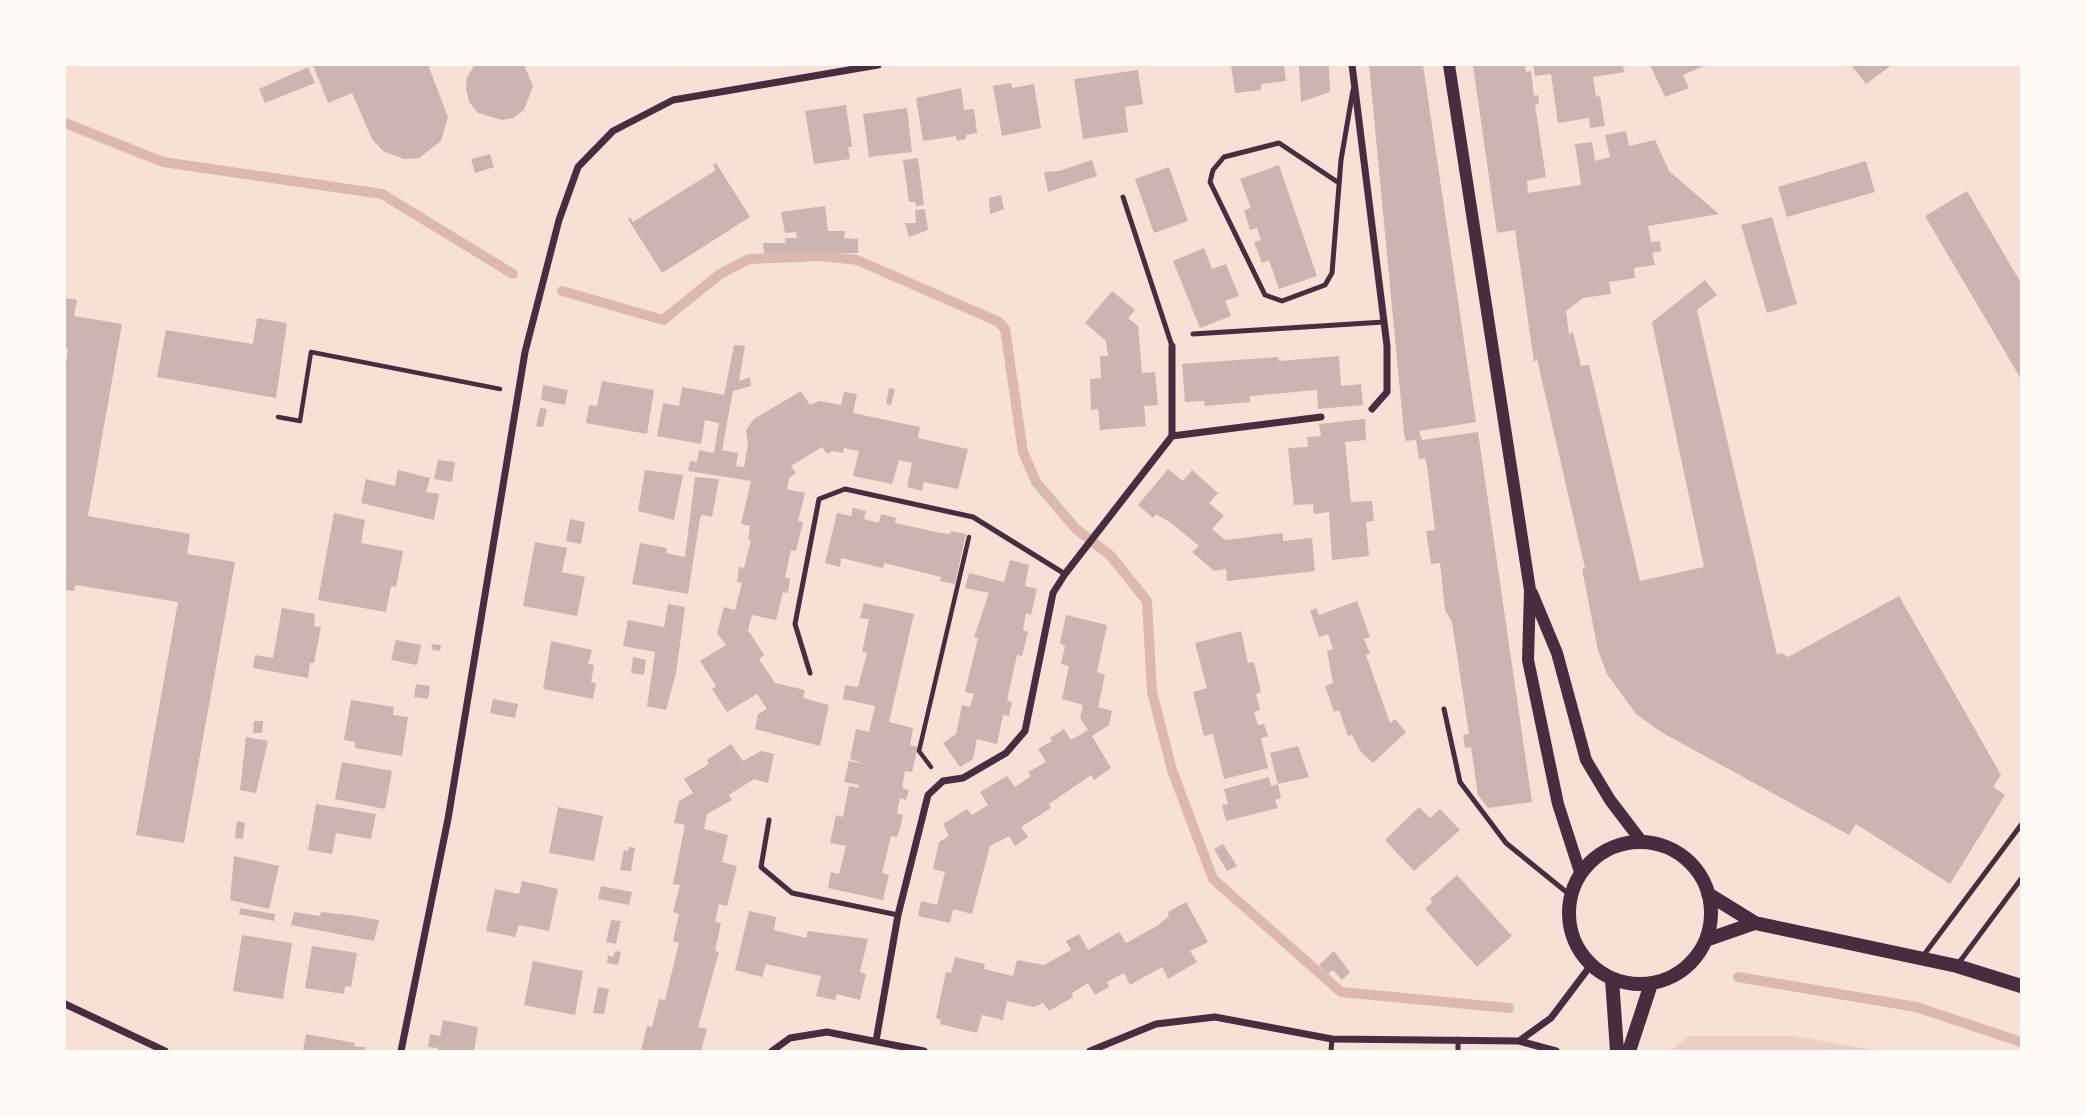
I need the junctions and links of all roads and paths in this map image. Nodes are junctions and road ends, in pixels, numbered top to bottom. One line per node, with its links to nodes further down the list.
1 (878, 65): 10 (street)
2 (1352, 65): 4 (street)
3 (1449, 65): 17 (street)
4 (1354, 83): 5 (lane); 7 (street)
5 (1339, 183): 5 (lane)
6 (1123, 197): 9 (lane)
7 (1384, 322): 8 (lane); 11 (street)
8 (1193, 334)
9 (1172, 346): 14 (street)
10 (518, 393): 13 (path); 43 (street)
11 (1372, 409)
12 (1321, 417): 14 (street)
13 (278, 418)
14 (1172, 436): 16 (street)
15 (973, 517): 16 (lane); 18 (lane); 20 (path)
16 (1065, 574): 20 (street)
17 (1530, 590): 23 (street); 24 (street)
18 (810, 673)
19 (1444, 709): 27 (lane)
20 (943, 781): 28 (street)
21 (769, 820): 28 (lane)
22 (2021, 825): 31 (lane)
23 (1642, 842): 24 (main road); 26 (main road)
24 (1580, 872): 27 (main road)
25 (2021, 880): 33 (lane)
26 (1708, 894): 29 (main road); 30 (main road)
27 (1570, 895): 32 (main road)
28 (898, 915): 40 (street)
29 (1755, 923): 30 (main road); 31 (main road)
30 (1706, 940): 35 (main road)
31 (1921, 958): 33 (main road)
32 (1591, 965): 34 (main road); 41 (street)
33 (1956, 966): 36 (main road)
34 (1612, 979): 35 (main road); 50 (main road)
35 (1651, 984): 51 (main road)
36 (2021, 986)
37 (65, 1004): 42 (street)
38 (1332, 1039): 39 (street); 46 (street); 47 (lane)
39 (1458, 1039): 41 (street); 48 (lane)
40 (876, 1041): 44 (street); 45 (street)
41 (1519, 1041): 49 (street)
42 (164, 1051)
43 (401, 1051)
44 (772, 1051)
45 (924, 1051)
46 (1090, 1051)
47 (1331, 1051)
48 (1458, 1051)
49 (1556, 1051)
50 (1617, 1051)
51 (1629, 1051)

